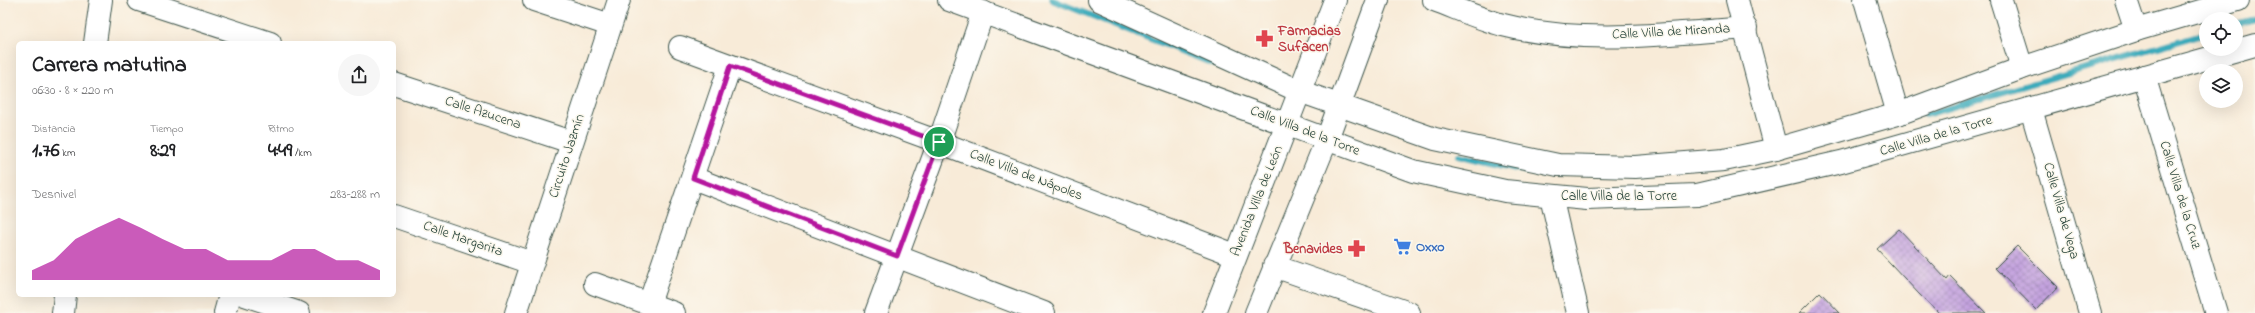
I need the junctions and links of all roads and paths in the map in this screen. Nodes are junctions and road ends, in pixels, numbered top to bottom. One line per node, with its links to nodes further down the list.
1 (101, 0): 19 (street)
2 (139, 0): 20 (street)
3 (534, 0): 16 (street)
4 (619, 0): 16 (street, Circuito Jazmín)
5 (948, 0): 15 (street, Calle Villa de la Torre)
6 (1099, 0): 27 (street, Calle Villa de la Torre)
7 (1335, 0): 27 (street, Avenida Villa de León)
8 (1378, 0): 28 (street)
9 (1434, 0): 17 (street, Calle Villa de Miranda)
10 (1737, 0): 17 (street)
11 (1865, 0): 30 (street)
12 (2001, 0): 24 (street)
13 (2126, 0): 18 (street)
14 (2238, 0): 18 (street, Calle Villa de la Torre)
15 (983, 12): 31 (street, Calle Villa de la Torre); 34 (street)
16 (610, 26): 33 (street, Circuito Jazmín)
17 (1746, 28): 35 (street)
18 (2136, 30): 24 (street, Calle Villa de la Torre)
19 (95, 41)
20 (264, 41)
21 (2255, 45): 25 (street, Calle Villa de la Torre)
22 (680, 47): 23 (street, Calle Villa de Nápoles)
23 (730, 66): 34 (street, Calle Villa de Nápoles); 36 (street)
24 (2022, 68): 30 (street, Calle Villa de la Torre)
25 (2144, 76): 29 (street, Calle Villa de la Torre); 60 (street, Calle Villa de la Cruz)
26 (396, 85): 33 (street, Calle Azucena)
27 (1299, 91): 28 (street, Calle Villa de la Torre); 31 (street, Avenida Villa de León)
28 (1339, 104): 32 (street); 35 (street, Calle Villa de la Torre)
29 (2031, 108): 37 (street, Calle Villa de la Torre); 59 (street, Calle Villa de Vega)
30 (1898, 114): 35 (street, Calle Villa de la Torre)
31 (1288, 124): 32 (street, Calle Villa de la Torre); 39 (street, Avenida Villa de León)
32 (1327, 140): 37 (street, Calle Villa de la Torre); 42 (street)
33 (571, 142): 41 (street, Circuito Jazmín)
34 (939, 142): 39 (street, Calle Villa de Nápoles); 40 (street)
35 (1776, 149)
36 (693, 178): 40 (street); 47 (street)
37 (1551, 196): 58 (street)
38 (396, 217): 41 (street, Calle Margarita)
39 (1235, 255): 55 (street, Avenida Villa de León)
40 (897, 256): 53 (street); 54 (street)
41 (532, 263): 51 (street, Circuito Jazmín)
42 (1274, 266): 56 (street); 57 (street)
43 (595, 284): 47 (street)
44 (65, 297): 48 (street)
45 (229, 297): 49 (street)
46 (251, 297): 50 (street)
47 (649, 304): 52 (street)
48 (63, 313)
49 (225, 313)
50 (299, 313)
51 (516, 313)
52 (674, 313)
53 (876, 313)
54 (1044, 313)
55 (1214, 313)
56 (1256, 313)
57 (1409, 313)
58 (1578, 313)
59 (2090, 313)
60 (2216, 313)

